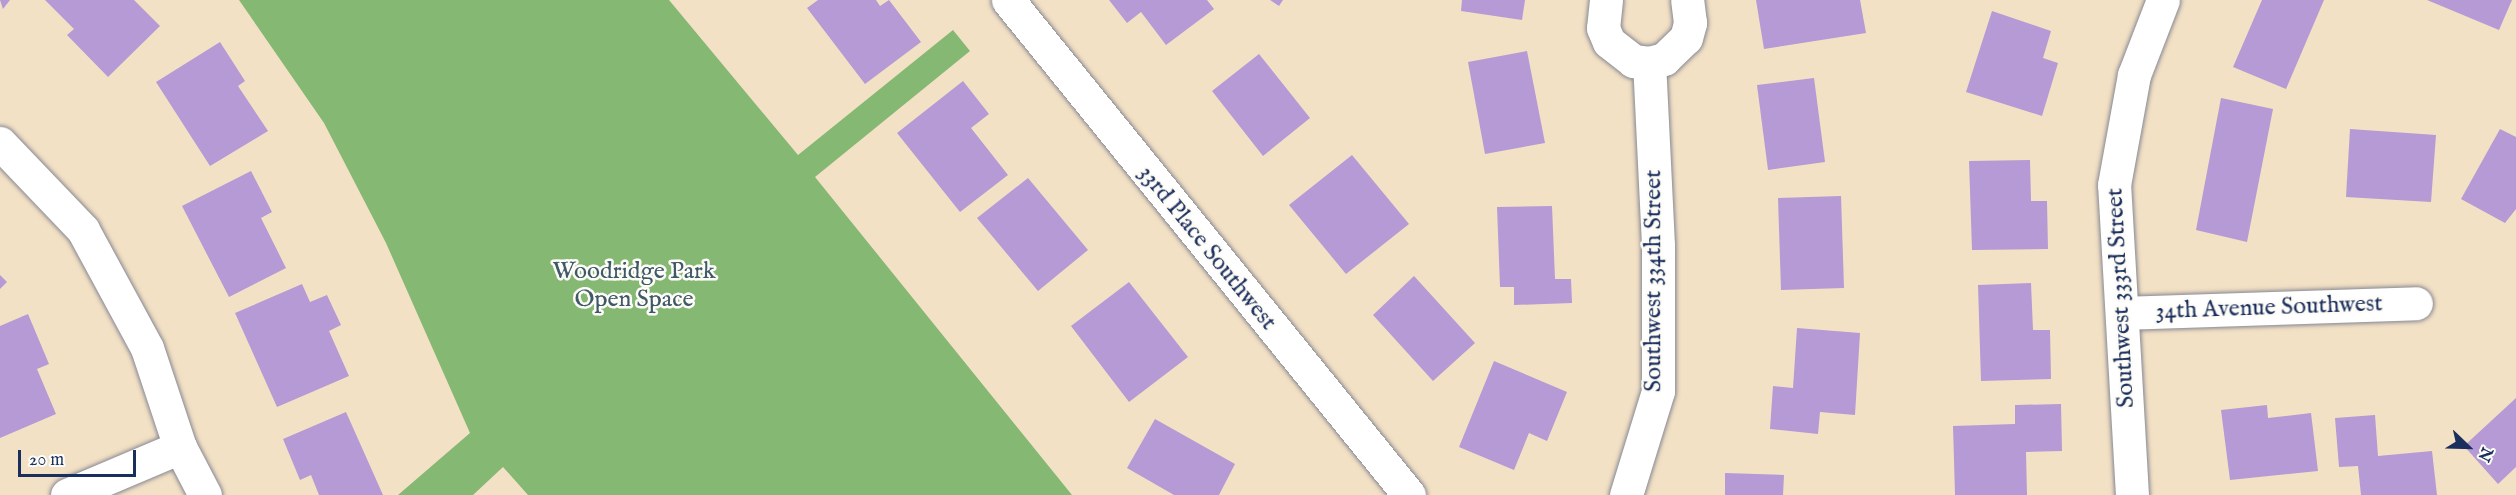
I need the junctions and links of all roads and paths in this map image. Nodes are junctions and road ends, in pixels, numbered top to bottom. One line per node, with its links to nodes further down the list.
1 (1008, 0): 12 (street, 33rd Place Southwest)
2 (1606, 0): 5 (street)
3 (1687, 0): 5 (street)
4 (2163, 0): 8 (street, Southwest 333rd Street)
5 (1649, 63): 13 (street, Southwest 334th Street)
6 (0, 143): 9 (street)
7 (2416, 303): 8 (street, 34th Avenue Southwest)
8 (2122, 313): 14 (street, Southwest 333rd Street)
9 (180, 447): 10 (street); 11 (street)
10 (67, 495)
11 (205, 495)
12 (1409, 495)
13 (1626, 495)
14 (2132, 495)

